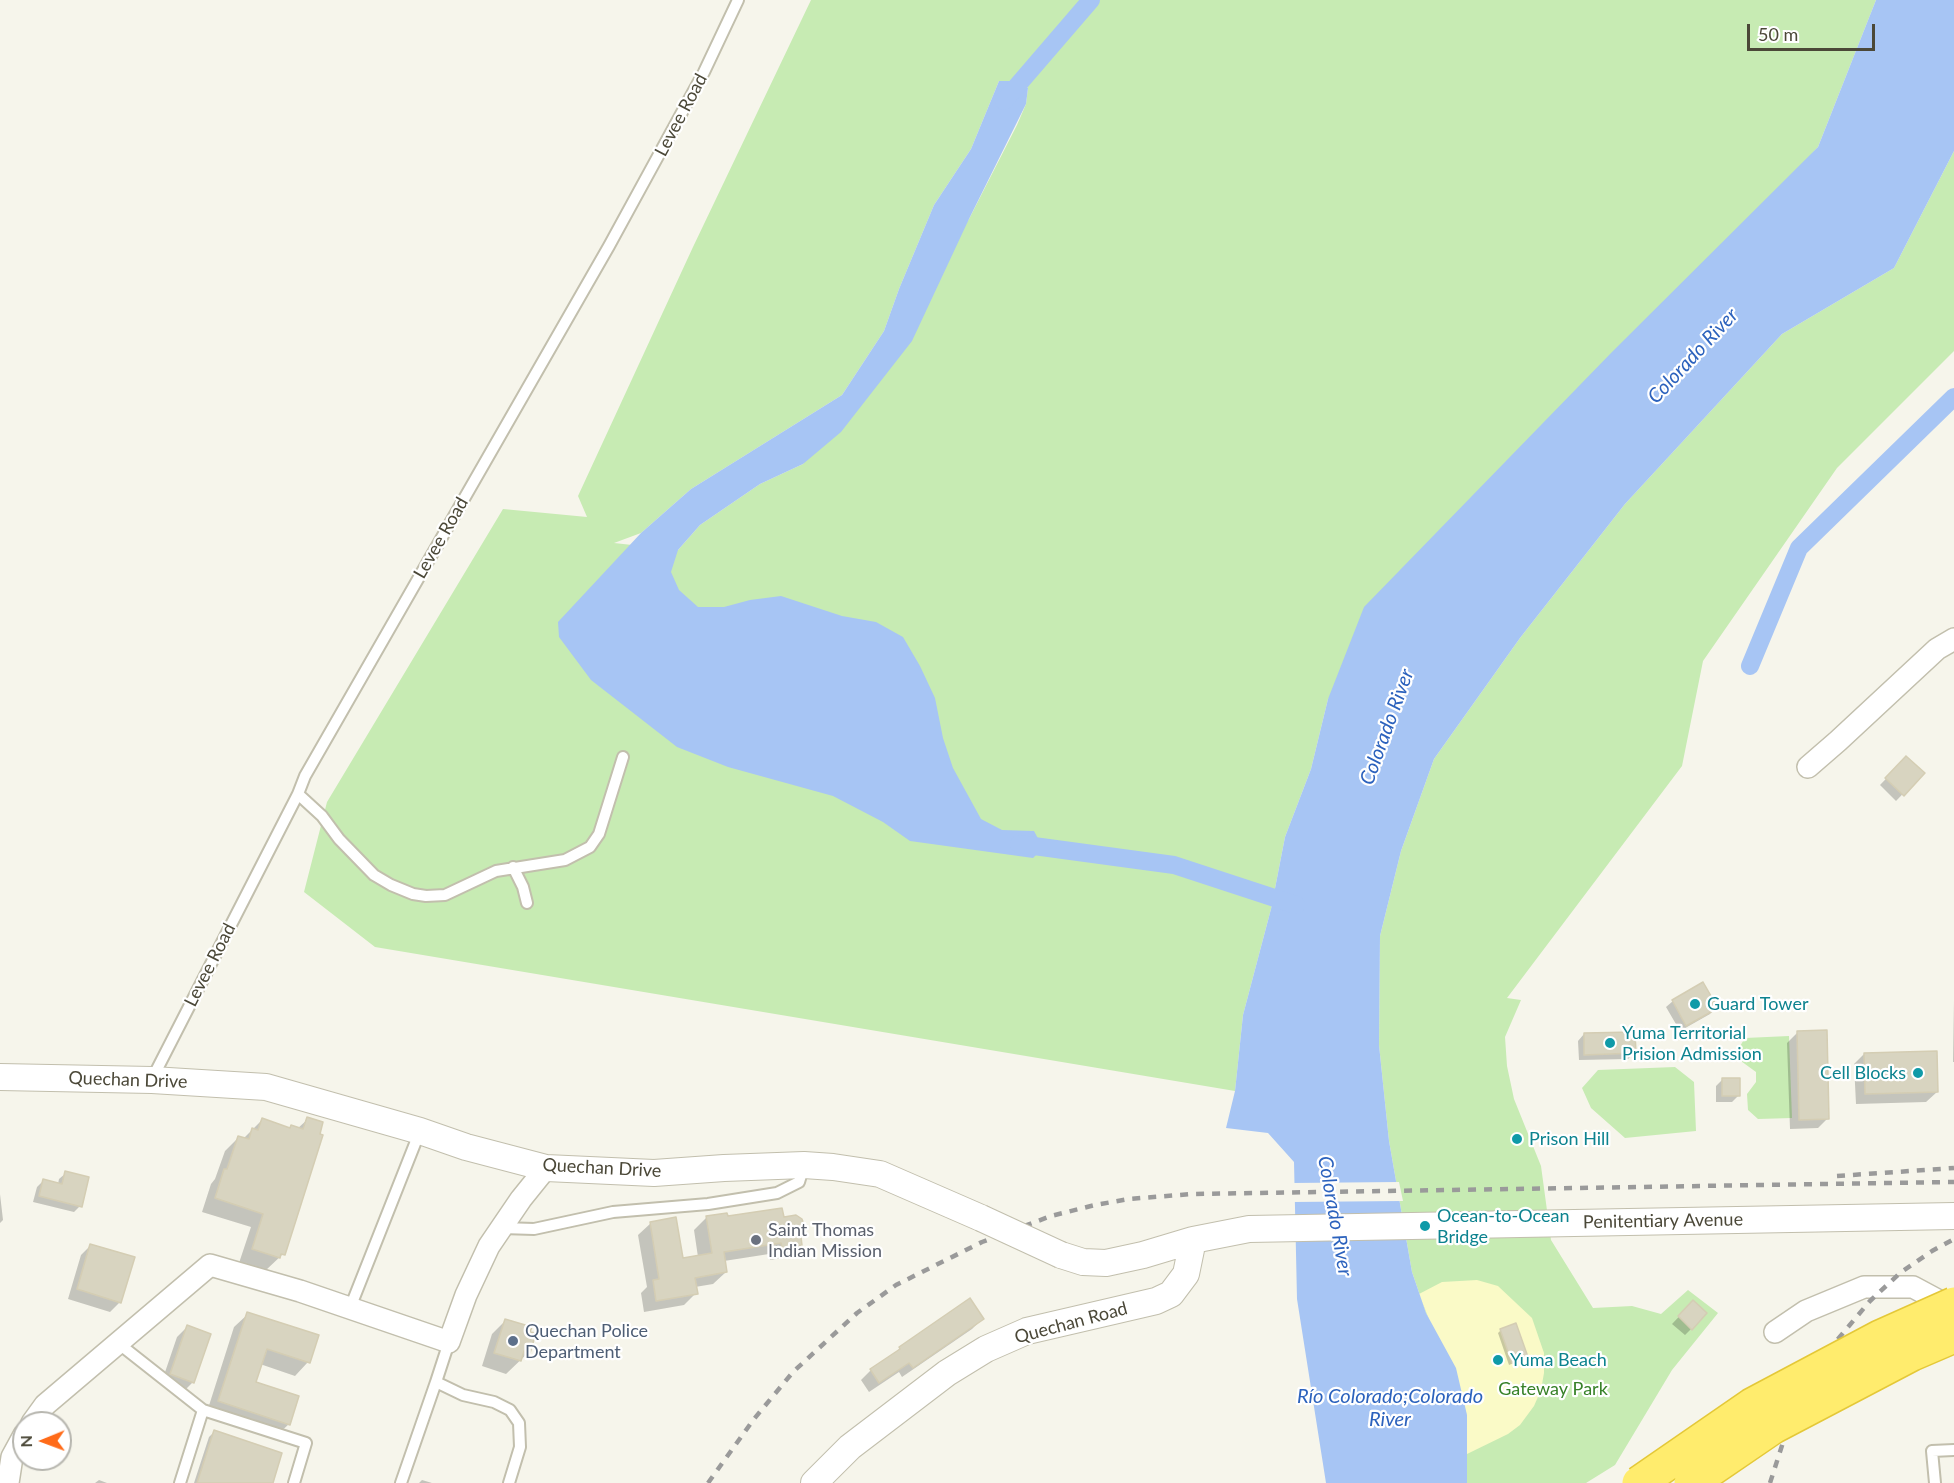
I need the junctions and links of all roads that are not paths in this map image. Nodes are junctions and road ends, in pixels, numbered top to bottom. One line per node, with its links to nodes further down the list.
1 (738, 0): 5 (lane, Levee Road)
2 (1954, 639): 4 (street)
3 (623, 757): 6 (lane)
4 (1808, 767)
5 (298, 794): 6 (lane); 9 (lane, Levee Road)
6 (513, 867): 7 (lane)
7 (527, 903)
8 (0, 1077): 9 (street, Quechan Drive)
9 (152, 1080): 10 (street, Quechan Drive)
10 (420, 1131): 12 (street, Quechan Drive); 17 (lane)
11 (804, 1165): 12 (street, Quechan Drive); 14 (lane); 15 (street, Quechan Drive, bridge)
12 (546, 1168): 14 (street)
13 (1954, 1216): 15 (street, Penitentiary Avenue)
14 (502, 1228): 21 (street)
15 (1193, 1239): 33 (street, Quechan Road)
16 (1954, 1304): 34 (highway, bridge)
17 (350, 1308): 21 (street); 22 (street)
18 (1954, 1309): 19 (street)
19 (1775, 1332)
20 (1954, 1336): 35 (highway, bridge)
21 (449, 1342): 23 (lane)
22 (118, 1343): 24 (lane); 25 (street)
23 (436, 1382): 31 (lane); 32 (lane)
24 (203, 1410): 29 (lane); 30 (lane)
25 (41, 1411)
26 (1954, 1450): 36 (lane)
27 (12, 1457): 28 (street)
28 (8, 1483)
29 (180, 1483)
30 (294, 1483)
31 (401, 1483)
32 (509, 1483)
33 (814, 1483)
34 (1639, 1483)
35 (1691, 1483)
36 (1935, 1483)

